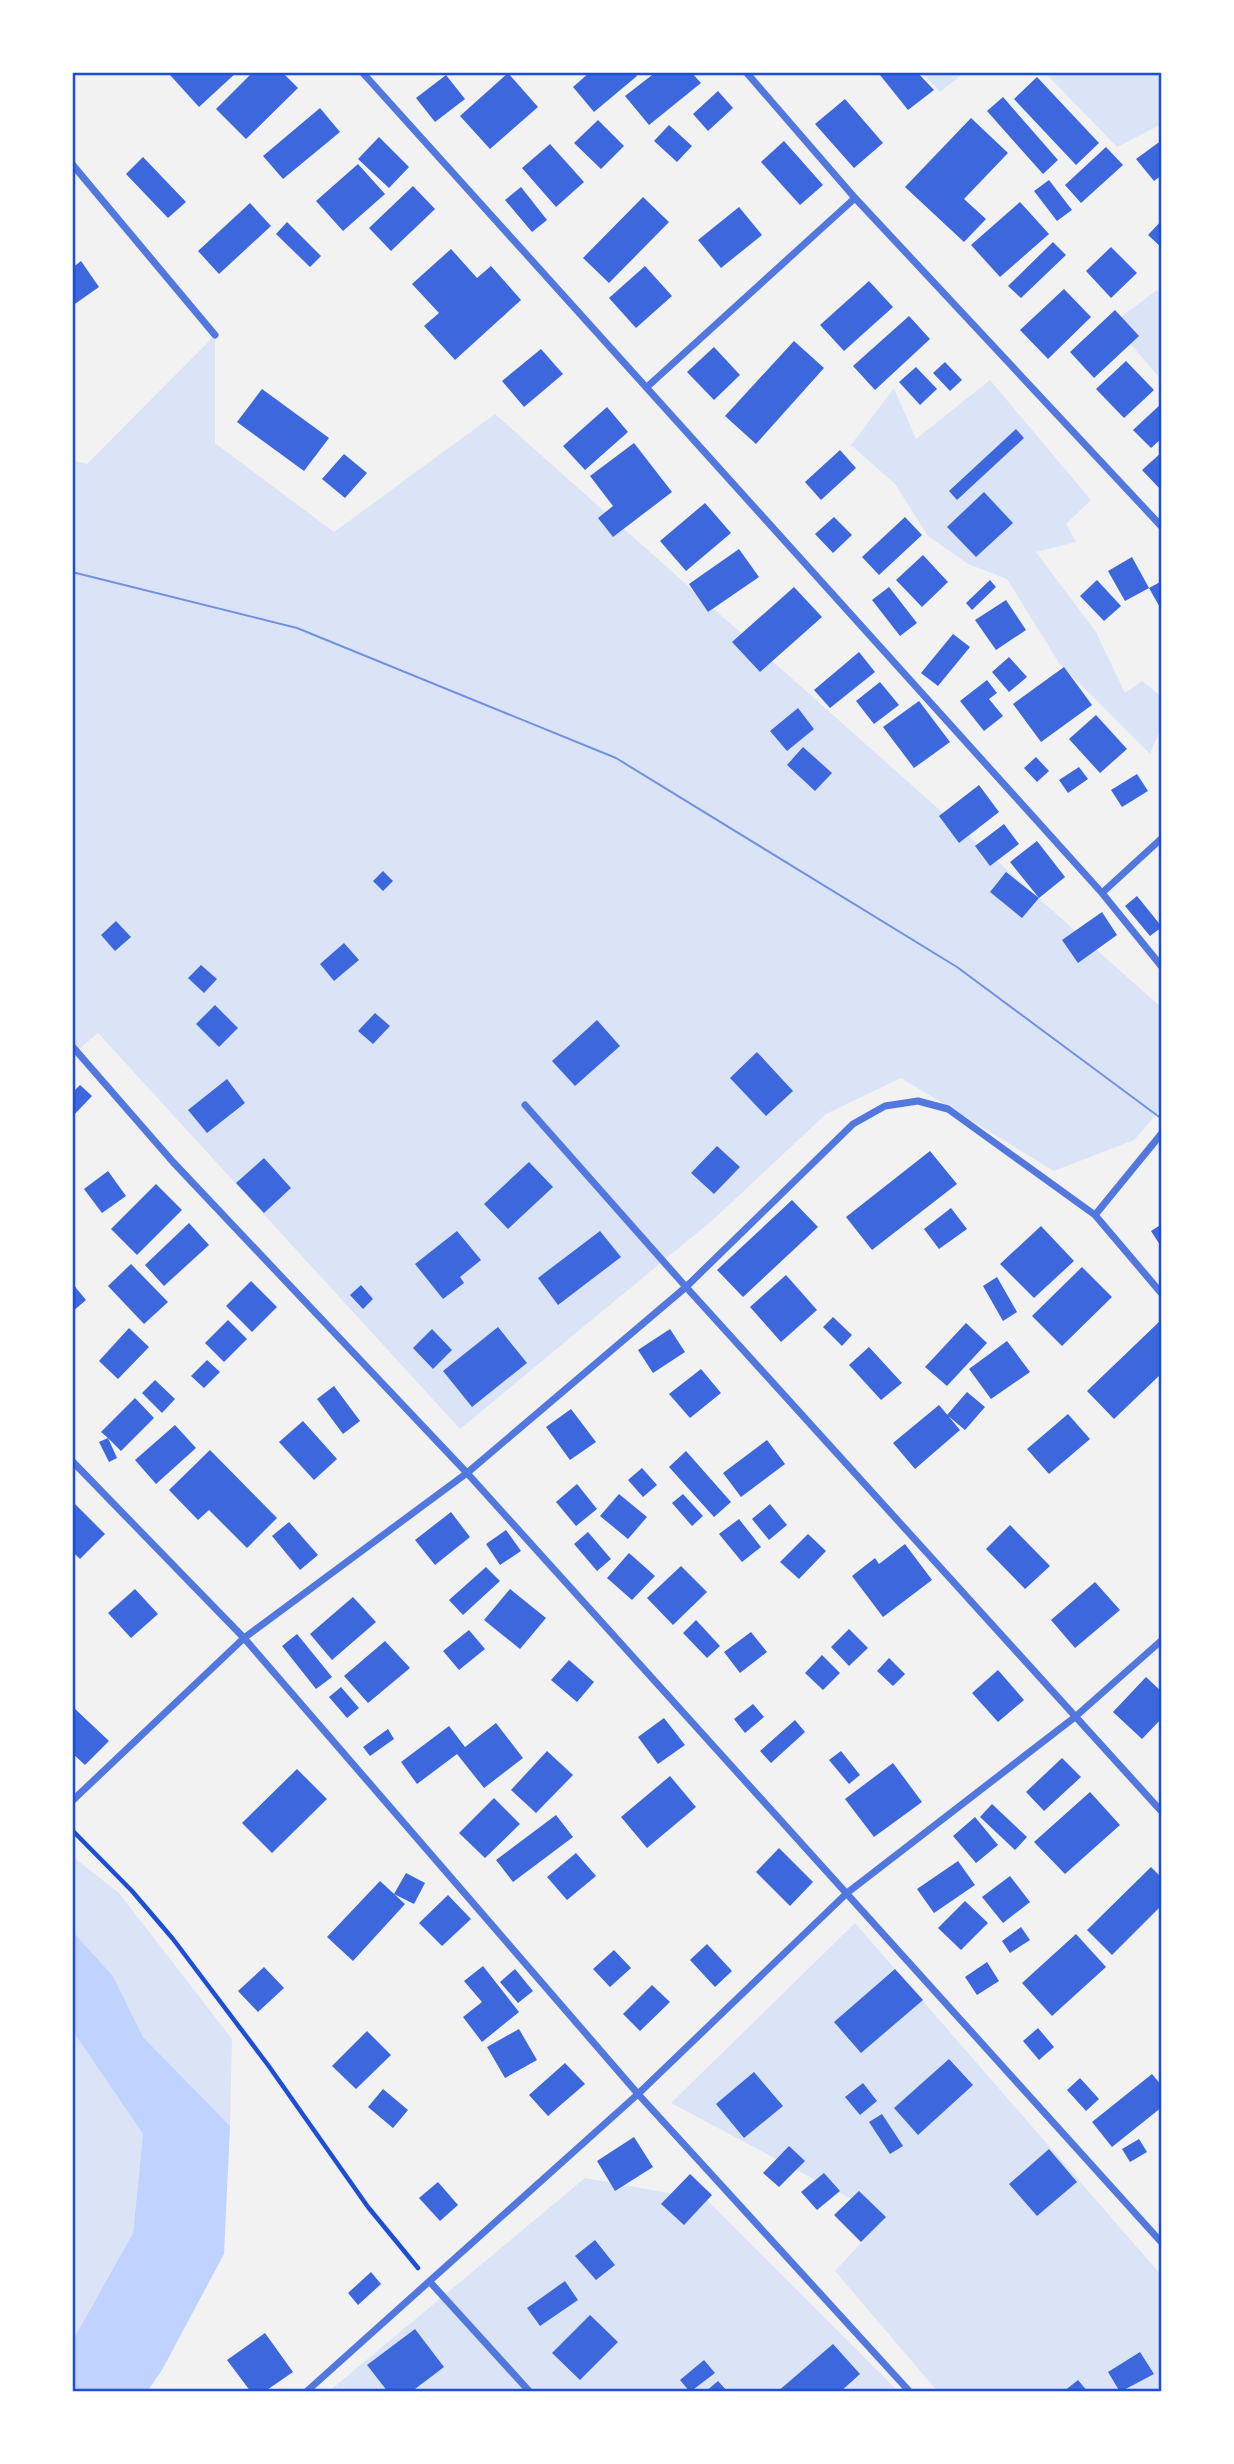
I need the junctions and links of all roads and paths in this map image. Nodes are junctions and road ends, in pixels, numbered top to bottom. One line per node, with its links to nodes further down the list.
1 (362, 72): 6 (street)
2 (746, 72): 4 (street)
3 (72, 164): 5 (street)
4 (855, 198): 6 (street); 7 (street)
5 (215, 335)
6 (647, 387): 9 (street)
7 (1162, 527)
8 (1162, 838): 9 (street)
9 (1102, 893): 10 (street)
10 (1162, 967)
11 (72, 1046): 18 (street)
12 (525, 1105): 15 (street)
13 (1162, 1133): 14 (street)
14 (1094, 1215): 15 (street); 16 (street)
15 (686, 1287): 18 (street); 21 (street)
16 (1162, 1294)
17 (72, 1461): 19 (street)
18 (467, 1473): 19 (street); 25 (street)
19 (244, 1638): 22 (street); 26 (street)
20 (1162, 1640): 21 (street)
21 (1075, 1717): 23 (street); 25 (street)
22 (72, 1801)
23 (1162, 1812)
24 (72, 1830): 28 (path)
25 (847, 1893): 26 (street); 27 (street)
26 (638, 2094): 28 (street); 31 (street)
27 (1162, 2243)
28 (430, 2282): 29 (street); 30 (street)
29 (306, 2392)
30 (530, 2392)
31 (910, 2392)

